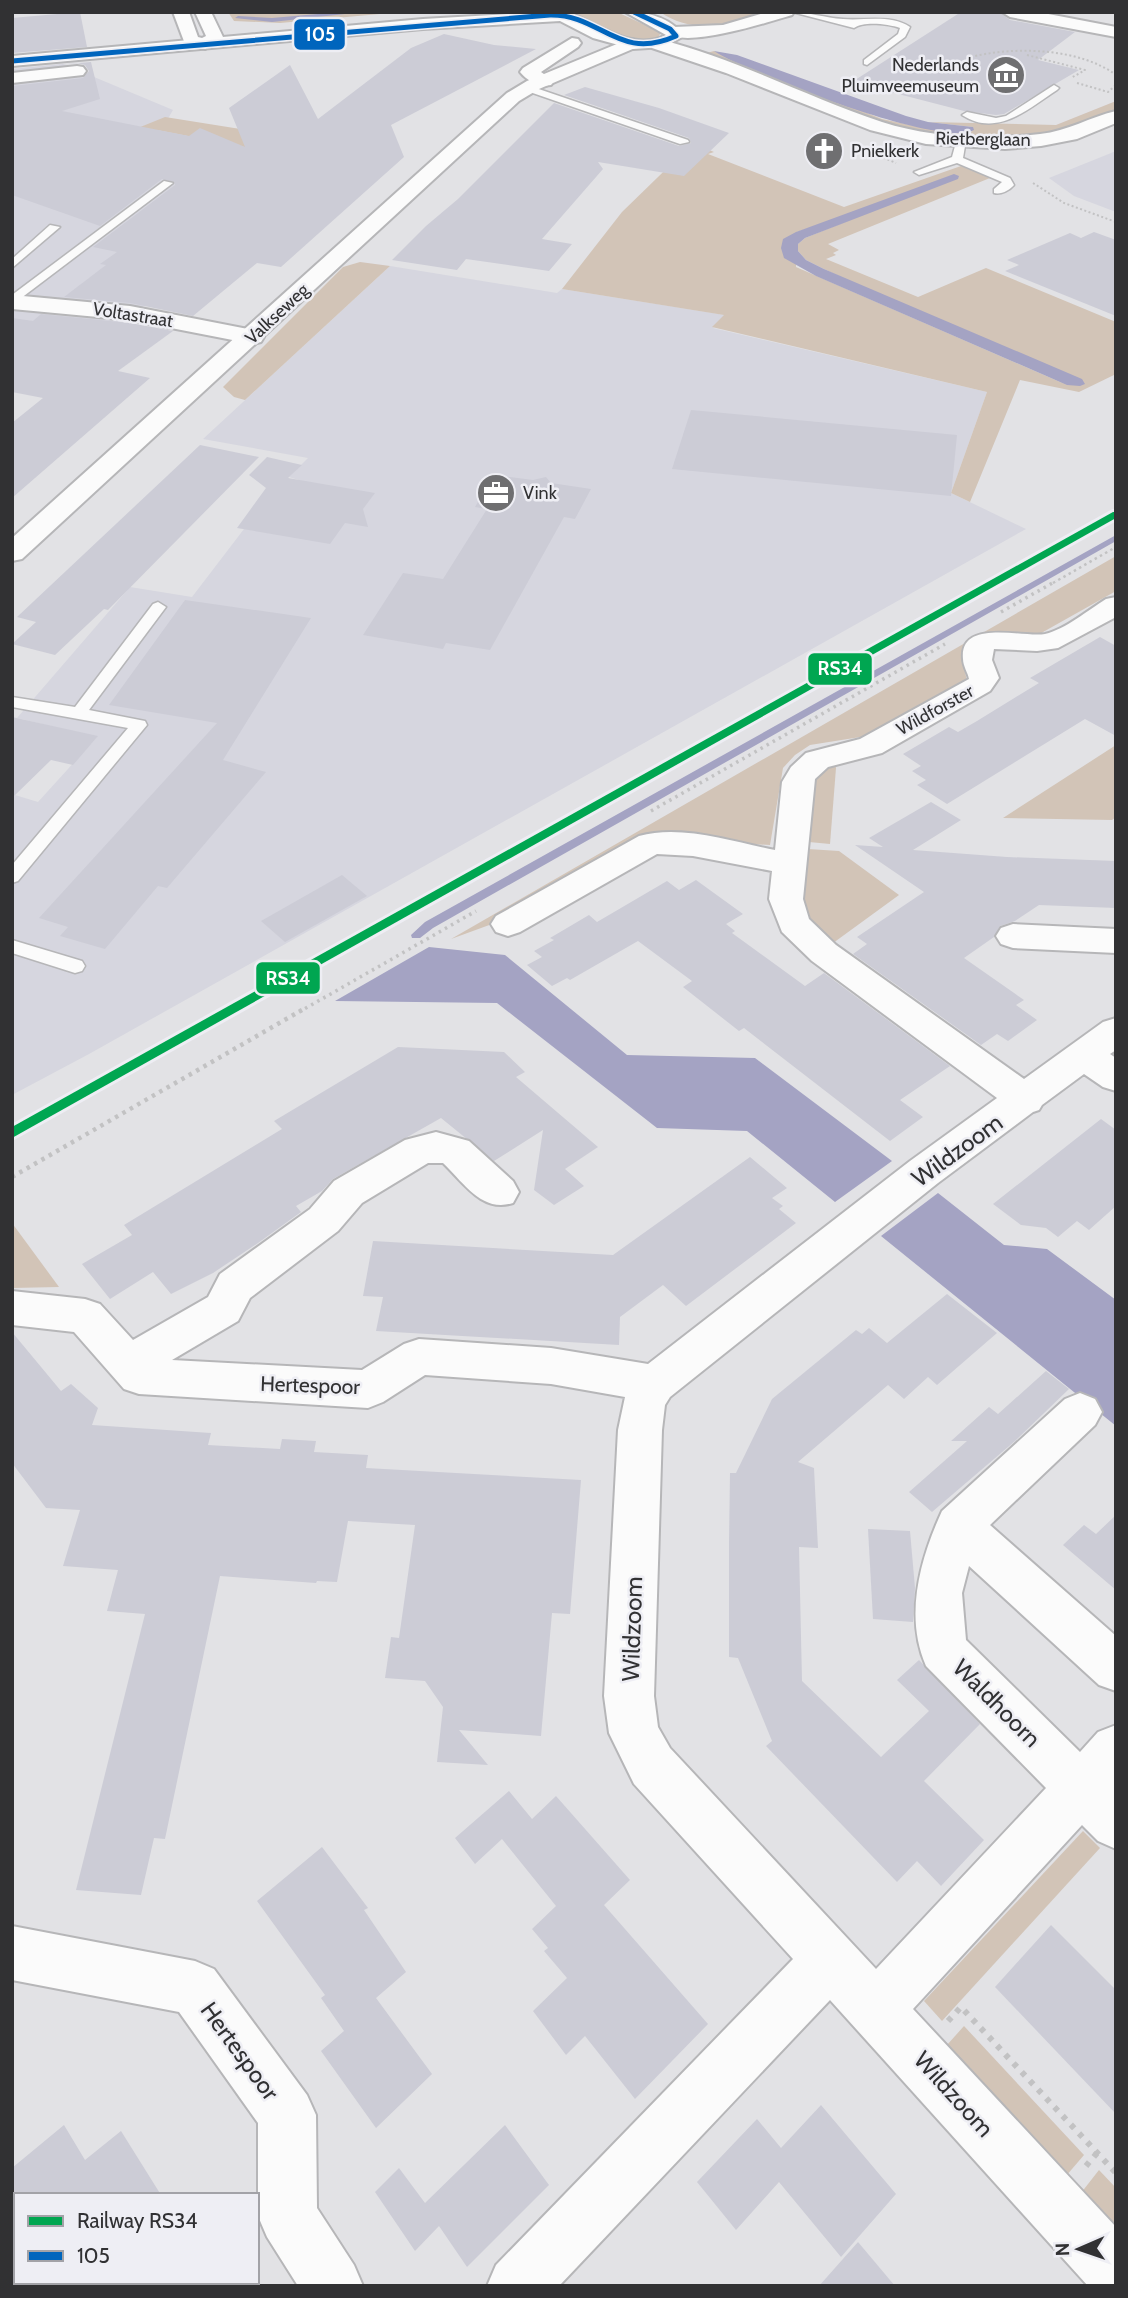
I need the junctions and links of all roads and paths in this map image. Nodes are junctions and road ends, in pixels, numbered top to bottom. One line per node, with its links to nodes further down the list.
1 (181, 12): 14 (street)
2 (203, 12): 14 (street)
3 (505, 12): 14 (street)
4 (633, 12): 12 (street)
5 (786, 12): 12 (street)
6 (796, 12): 9 (lane)
7 (1010, 12): 10 (street)
8 (561, 14): 14 (street); 16 (street)
9 (841, 22): 11 (lane); 17 (lane)
10 (1116, 32)
11 (871, 33)
12 (667, 39): 16 (street); 29 (street, Rietberglaan)
13 (880, 39): 17 (lane)
14 (204, 40): 19 (street)
15 (572, 43): 24 (street)
16 (629, 44): 24 (street, Valkseweg)
17 (890, 44): 20 (lane)
18 (971, 57): 22 (path)
19 (12, 59)
20 (867, 62)
21 (77, 71): 23 (street)
22 (1116, 75)
23 (12, 78)
24 (536, 84): 28 (lane); 38 (street, Valkseweg)
25 (1054, 88): 26 (lane)
26 (967, 115)
27 (1116, 117): 29 (street, Rietberglaan)
28 (684, 142)
29 (959, 150): 30 (lane); 33 (lane)
30 (919, 172)
31 (1026, 176): 34 (path)
32 (168, 183): 37 (lane, Voltastraat)
33 (998, 191)
34 (1116, 222)
35 (54, 227): 36 (lane)
36 (12, 265)
37 (12, 301): 38 (street, Voltastraat)
38 (253, 337): 39 (street, Valkseweg)
39 (12, 553)
40 (1116, 606): 44 (street, Wildforster)
41 (158, 607): 43 (lane)
42 (12, 702): 43 (lane)
43 (79, 713): 45 (lane)
44 (789, 864): 46 (street); 54 (street, Wildforster)
45 (12, 877)
46 (508, 924)
47 (1013, 936): 48 (street)
48 (1116, 941)
49 (12, 946): 50 (lane)
50 (75, 966)
51 (1116, 1031): 52 (street, Wildzoom)
52 (1084, 1055): 53 (street); 54 (street, Wildzoom)
53 (1116, 1077)
54 (1026, 1100): 58 (street, Wildzoom)
55 (499, 1192): 57 (street)
56 (12, 1308): 57 (street, Hertespoor)
57 (128, 1364): 58 (street, Hertespoor)
58 (655, 1384): 66 (street, Wildzoom)
59 (1080, 1412): 60 (street)
60 (958, 1526): 61 (street); 63 (street, Waldhoorn)
61 (1116, 1668)
62 (1116, 1750): 63 (street)
63 (1082, 1787): 64 (street, Waldhoorn); 67 (street)
64 (1116, 1823)
65 (12, 1953): 70 (street, Hertespoor)
66 (831, 1959): 67 (street, Wildzoom); 71 (street)
67 (887, 1997): 68 (path, Wildzoom); 69 (street, Wildzoom)
68 (1116, 2173)
69 (1116, 2272)
70 (333, 2286)
71 (517, 2286)

